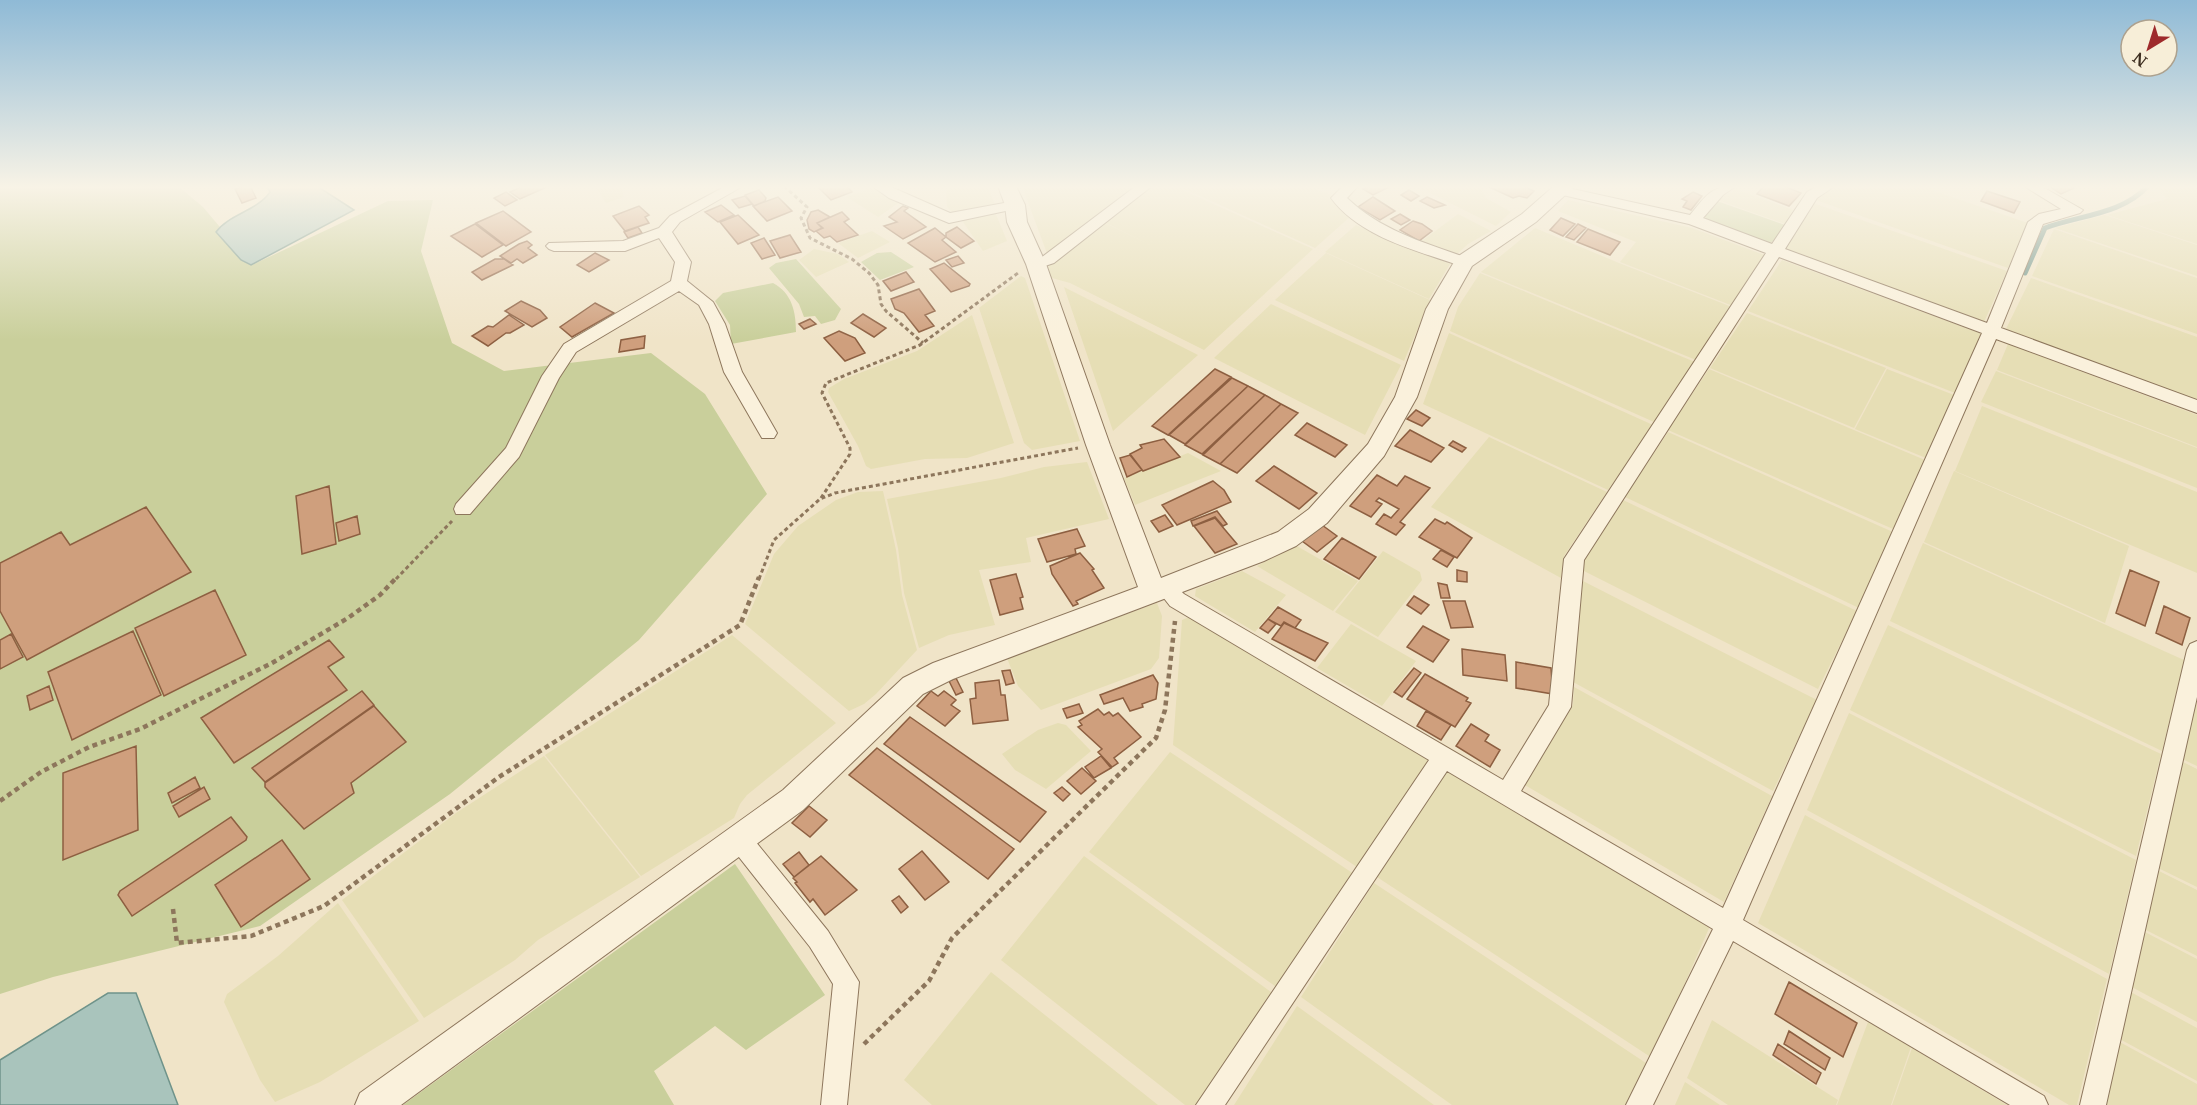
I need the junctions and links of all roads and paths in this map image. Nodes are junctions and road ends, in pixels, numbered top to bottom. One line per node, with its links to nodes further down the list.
1 (647, 238): 11 (street)
2 (666, 238): 15 (street)
3 (807, 238): 17 (path)
4 (1024, 238): 14 (street)
5 (1077, 238): 14 (street)
6 (1398, 238): 13 (street)
7 (1500, 238): 13 (street)
8 (1741, 238): 12 (street)
9 (1785, 238): 12 (street)
10 (2030, 238): 16 (street)
11 (554, 246)
12 (1777, 251): 16 (street); 26 (street)
13 (1464, 262): 23 (street)
14 (1036, 264): 17 (path); 20 (street)
15 (679, 283): 19 (street); 22 (street)
16 (1992, 330): 18 (street); 30 (street)
17 (923, 343): 21 (path)
18 (2197, 407)
19 (768, 434)
20 (1098, 445): 21 (path); 23 (street)
21 (820, 499): 29 (path)
22 (463, 509): 27 (path)
23 (1166, 593): 25 (street); 28 (street); 31 (path)
24 (2197, 650): 37 (street)
25 (1444, 757): 26 (street); 34 (street)
26 (1508, 794): 30 (street)
27 (0, 801)
28 (739, 838): 31 (street); 32 (street)
29 (172, 909)
30 (1729, 924): 35 (street); 36 (street)
31 (837, 1070): 33 (street)
32 (372, 1105)
33 (834, 1105)
34 (1209, 1105)
35 (1639, 1105)
36 (2035, 1105)
37 (2093, 1105)

